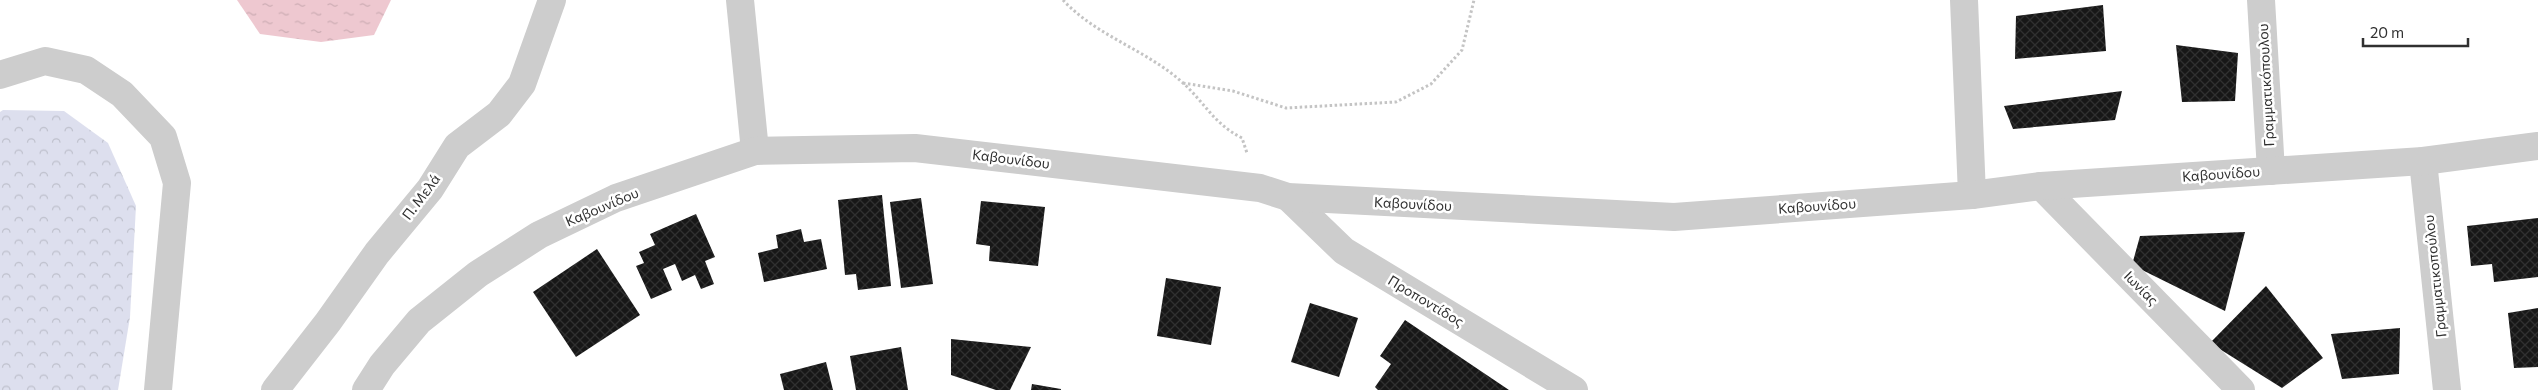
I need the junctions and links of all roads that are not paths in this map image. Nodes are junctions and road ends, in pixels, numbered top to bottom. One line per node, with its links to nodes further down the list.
1 (552, 0): 14 (street, Π. Μελά)
2 (740, 0): 7 (street)
3 (1964, 0): 11 (street)
4 (2261, 0): 9 (street, Γραμματικόπουλου)
5 (0, 74): 13 (street)
6 (2538, 146): 8 (street, Καβουνίδου)
7 (755, 151): 12 (street, Καβουνίδου); 15 (street, Καβουνίδου)
8 (2422, 161): 9 (street, Καβουνίδου); 18 (street, Γραμματικοπούλου)
9 (2271, 171): 10 (street, Καβουνίδου)
10 (2040, 186): 11 (street, Καβουνίδου); 17 (street, Ιωνίας)
11 (1972, 195): 12 (street, Καβουνίδου)
12 (1288, 198): 16 (street, Προποντίδος)
13 (158, 390)
14 (275, 390)
15 (366, 390)
16 (1574, 390)
17 (2241, 390)
18 (2446, 390)

